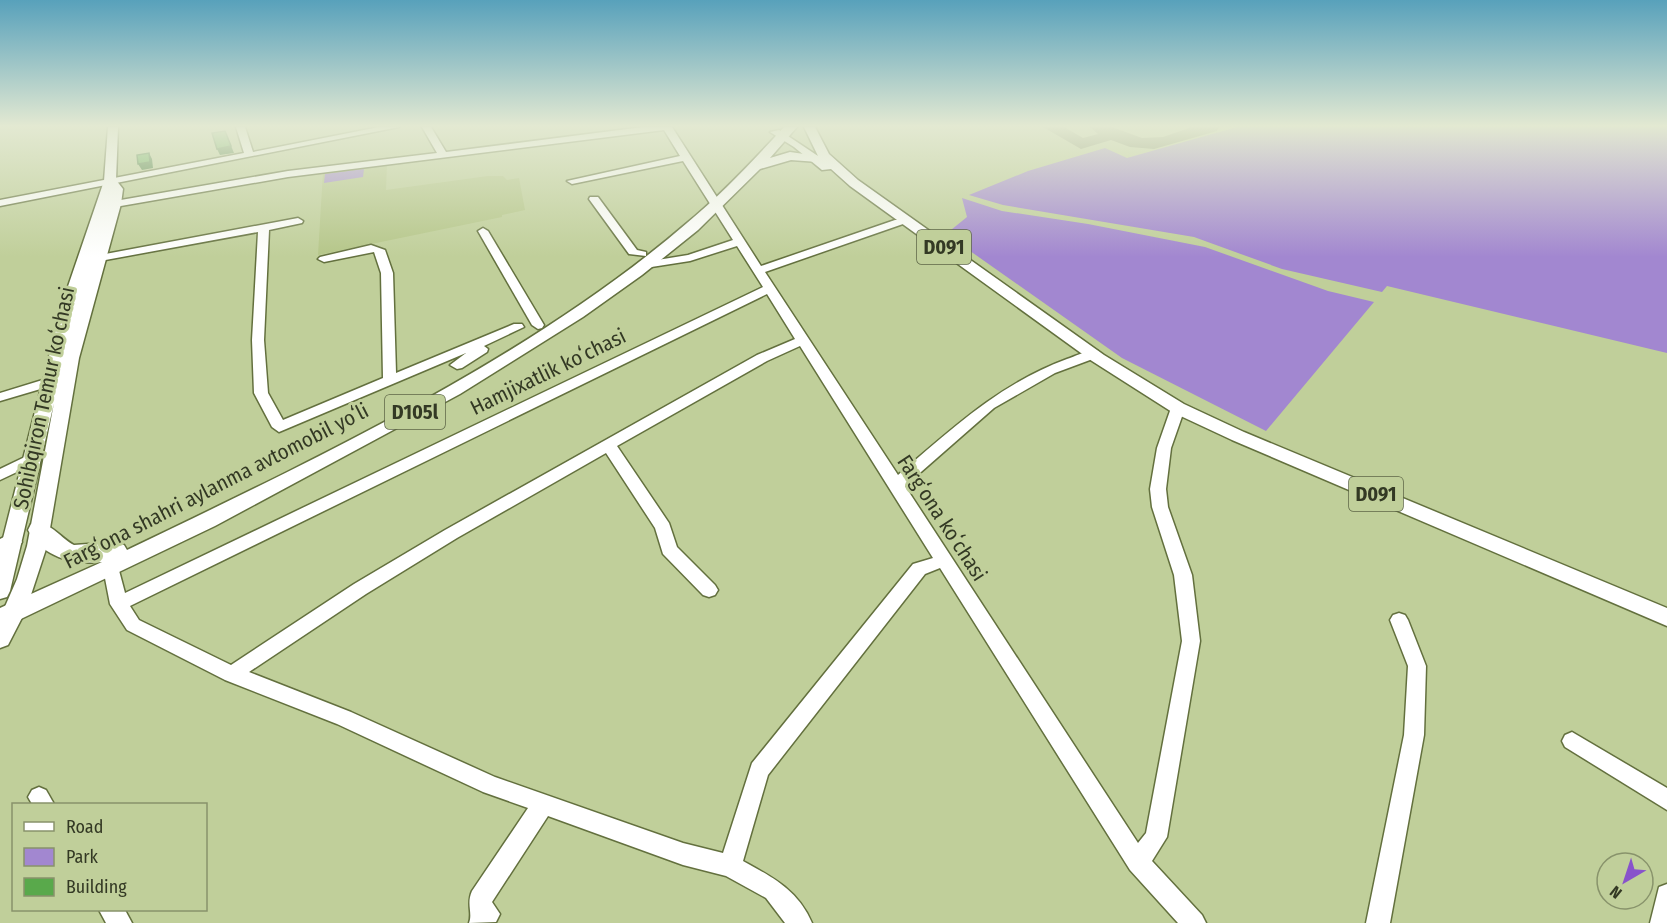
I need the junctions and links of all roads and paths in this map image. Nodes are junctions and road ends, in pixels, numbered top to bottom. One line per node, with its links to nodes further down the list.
1 (111, 170): 10 (main road, Sohibqiron Temur koʻchasi)
2 (168, 170): 10 (street)
3 (323, 170): 15 (street)
4 (626, 170): 11 (street)
5 (693, 170): 14 (street, Fargʻona koʻchasi)
6 (744, 170): 14 (highway, Fargʻona shahri aylanma avtomobil yoʻli / D105l)
7 (752, 170): 14 (highway, Fargʻona shahri aylanma avtomobil yoʻli / D105l)
8 (828, 170): 17 (main road, D091)
9 (840, 170): 29 (main road, D091)
10 (110, 181): 13 (street); 15 (main road, Sohibqiron Temur koʻchasi); 32 (main road, Sohibqiron Temur koʻchasi)
11 (572, 181)
12 (594, 199): 23 (street)
13 (0, 202)
14 (713, 203): 20 (street, Fargʻona koʻchasi); 23 (highway, Fargʻona shahri aylanma avtomobil yoʻli / D105l)
15 (115, 204): 21 (main road, Sohibqiron Temur koʻchasi)
16 (298, 221): 18 (street)
17 (899, 222): 24 (street); 29 (main road, D091)
18 (264, 226): 21 (street); 31 (street)
19 (483, 231): 26 (street)
20 (738, 242): 23 (street); 24 (street, Fargʻona koʻchasi)
21 (100, 258): 39 (main road, Sohibqiron Temur koʻchasi)
22 (324, 259): 31 (street)
23 (644, 259): 26 (highway, Fargʻona shahri aylanma avtomobil yoʻli / D105l); 41 (highway, Fargʻona shahri aylanma avtomobil yoʻli / D105l)
24 (757, 271): 25 (street, Fargʻona koʻchasi)
25 (768, 289): 28 (street, Fargʻona koʻchasi); 45 (street, Hamjixatlik koʻchasi)
26 (538, 325): 27 (street); 41 (highway, Fargʻona shahri aylanma avtomobil yoʻli / D105l)
27 (518, 327): 30 (street); 31 (street)
28 (802, 341): 35 (street); 38 (street, Fargʻona koʻchasi)
29 (1093, 354): 34 (main road, D091); 38 (street)
30 (458, 365)
31 (390, 380)
32 (49, 382): 33 (street); 36 (main road, Sohibqiron Temur koʻchasi)
33 (0, 397)
34 (1178, 408): 47 (main road, D091); 54 (street)
35 (608, 444): 43 (street); 50 (street)
36 (32, 459): 37 (street); 40 (main road, Sohibqiron Temur koʻchasi)
37 (0, 475)
38 (895, 486): 42 (street, Fargʻona koʻchasi)
39 (39, 530): 41 (highway); 46 (main road, Sohibqiron Temur koʻchasi)
40 (5, 549): 44 (main road, Sohibqiron Temur koʻchasi)
41 (114, 559): 45 (street); 46 (highway, Fargʻona shahri aylanma avtomobil yoʻli / D105l)
42 (943, 561): 54 (street, Fargʻona koʻchasi); 55 (street)
43 (709, 590)
44 (0, 591)
45 (119, 604): 50 (street)
46 (10, 607): 49 (main road, Sohibqiron Temur koʻchasi)
47 (1667, 617)
48 (1399, 620): 60 (street)
49 (0, 639)
50 (232, 674): 53 (street)
51 (1572, 741): 52 (street)
52 (1667, 800)
53 (543, 804): 55 (street); 58 (street)
54 (1138, 862): 57 (street, Fargʻona koʻchasi)
55 (730, 866): 59 (street)
56 (1667, 895): 61 (street)
57 (1186, 920)
58 (481, 923)
59 (801, 923)
60 (1378, 923)
61 (1662, 923)

